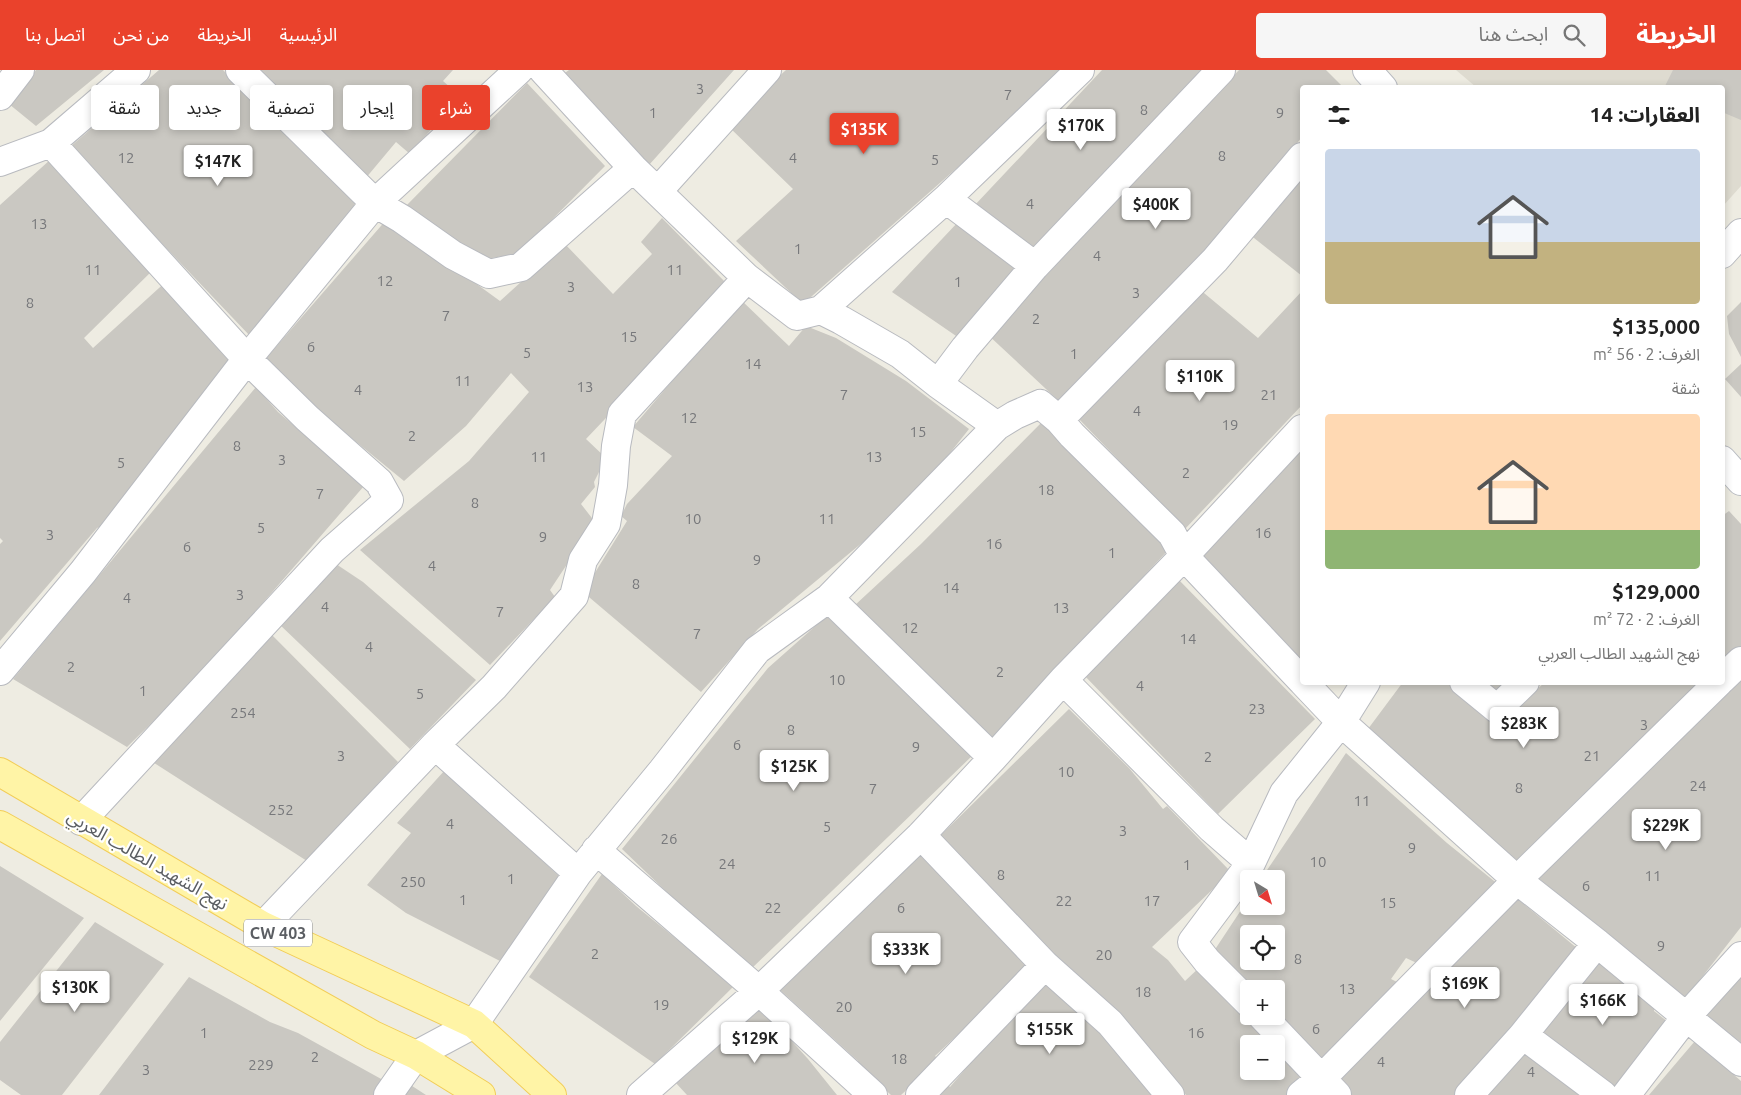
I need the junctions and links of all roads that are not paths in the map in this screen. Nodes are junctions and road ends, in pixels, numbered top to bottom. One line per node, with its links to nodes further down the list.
1 (20, 70): 9 (street)
2 (136, 70): 10 (street)
3 (240, 70): 16 (street)
4 (519, 70): 16 (street)
5 (543, 70): 13 (street)
6 (766, 70): 14 (street)
7 (1080, 70): 15 (street)
8 (1221, 70): 19 (street)
9 (0, 96)
10 (51, 143): 12 (street); 22 (street)
11 (1300, 158): 24 (street)
12 (0, 162)
13 (633, 168): 14 (street); 16 (street)
14 (658, 191): 20 (street)
15 (946, 200): 19 (street); 21 (street)
16 (375, 203): 22 (street)
17 (1741, 233): 18 (street)
18 (1725, 251)
19 (1036, 266): 23 (street)
20 (747, 278): 21 (street); 40 (street)
21 (821, 310): 23 (street)
22 (247, 359): 30 (street); 43 (street)
23 (938, 384): 25 (street)
24 (1059, 420): 25 (street); 27 (street)
25 (997, 426): 28 (street)
26 (1300, 431): 27 (street)
27 (1184, 556): 32 (street); 33 (street)
28 (829, 598): 41 (street); 46 (street)
29 (1741, 661): 31 (street)
30 (0, 671)
31 (1725, 676)
32 (1300, 679)
33 (1063, 680): 41 (street); 47 (street)
34 (1306, 685): 39 (street)
35 (1364, 685): 39 (street)
36 (1468, 685): 37 (street)
37 (1522, 685)
38 (1716, 685): 49 (street)
39 (1341, 722): 47 (street); 49 (street)
40 (435, 745): 48 (street); 50 (street)
41 (993, 758): 45 (street)
42 (0, 772): 43 (main road, نهج الشهيد الطالب العربي / CW 403)
43 (81, 820): 50 (main road, نهج الشهيد الطالب العربي / CW 403)
44 (0, 825): 60 (main road, CW 403)
45 (921, 835): 53 (street); 54 (street)
46 (596, 850): 48 (street); 54 (street)
47 (1251, 863): 55 (street)
48 (578, 873): 57 (street)
49 (1516, 880): 51 (street); 62 (street)
50 (264, 926): 57 (main road, نهج الشهيد الطالب العربي / CW 403)
51 (1597, 943): 56 (street); 59 (street)
52 (1741, 956): 56 (street)
53 (1045, 965): 68 (street); 69 (street)
54 (759, 990): 66 (street); 67 (street)
55 (1240, 994)
56 (1686, 1017): 61 (street); 73 (street)
57 (474, 1024): 60 (street); 65 (main road, نهج الشهيد الطالب العربي / CW 403)
58 (1271, 1025): 62 (street)
59 (1523, 1035): 71 (street); 72 (street)
60 (416, 1054): 63 (street); 64 (main road, CW 403)
61 (1741, 1062)
62 (1329, 1086): 70 (street)
63 (388, 1095)
64 (481, 1095)
65 (552, 1095)
66 (641, 1095)
67 (873, 1095)
68 (920, 1095)
69 (1170, 1095)
70 (1300, 1095)
71 (1469, 1095)
72 (1603, 1095)
73 (1626, 1095)

